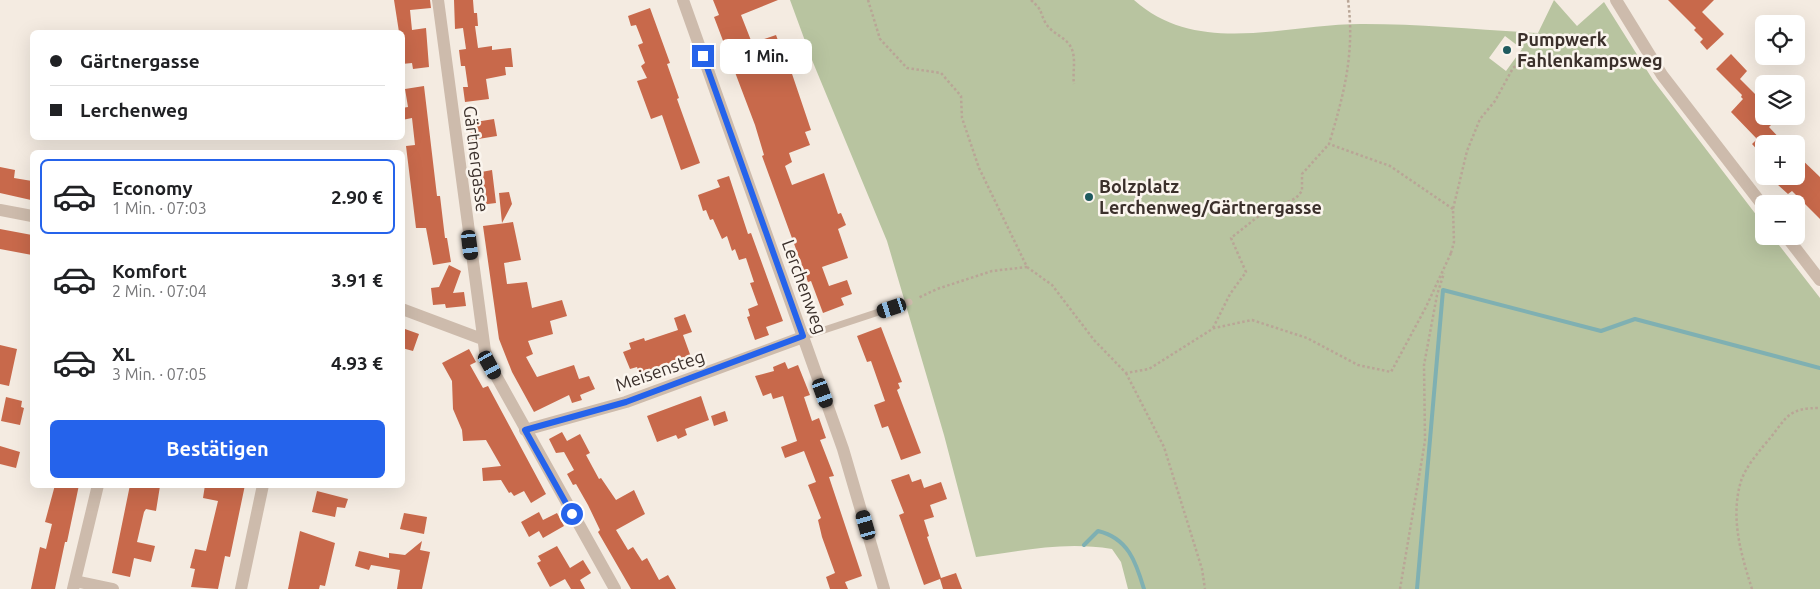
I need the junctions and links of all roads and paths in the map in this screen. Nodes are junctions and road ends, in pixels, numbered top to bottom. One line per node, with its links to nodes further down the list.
1 (438, 0): 22 (street, Gärtnergasse)
2 (683, 0): 21 (street, Lerchenweg)
3 (868, 0): 16 (path)
4 (1031, 0): 8 (path)
5 (1348, 0): 9 (path)
6 (1616, 0): 10 (street)
7 (1520, 62): 11 (path)
8 (1074, 84)
9 (1329, 144): 11 (path); 20 (path)
10 (1755, 195)
11 (1453, 209): 15 (path)
12 (0, 210): 13 (street)
13 (30, 216)
14 (1793, 245): 17 (street)
15 (1451, 253): 20 (path); 34 (path)
16 (1028, 267): 18 (path); 23 (path)
17 (1820, 280)
18 (910, 302): 21 (lane)
19 (405, 311): 22 (street)
20 (1212, 330): 23 (path)
21 (803, 336): 25 (street, Meisensteg); 32 (street, Lerchenweg)
22 (482, 340): 25 (street, Gärtnergasse)
23 (1126, 374): 33 (path)
24 (1820, 408): 35 (path)
25 (525, 430): 31 (street, Gärtnergasse)
26 (97, 488): 28 (street)
27 (263, 488): 30 (street)
28 (74, 585): 29 (street)
29 (113, 589)
30 (241, 589)
31 (615, 589)
32 (884, 589)
33 (1205, 589)
34 (1400, 589)
35 (1752, 589)

